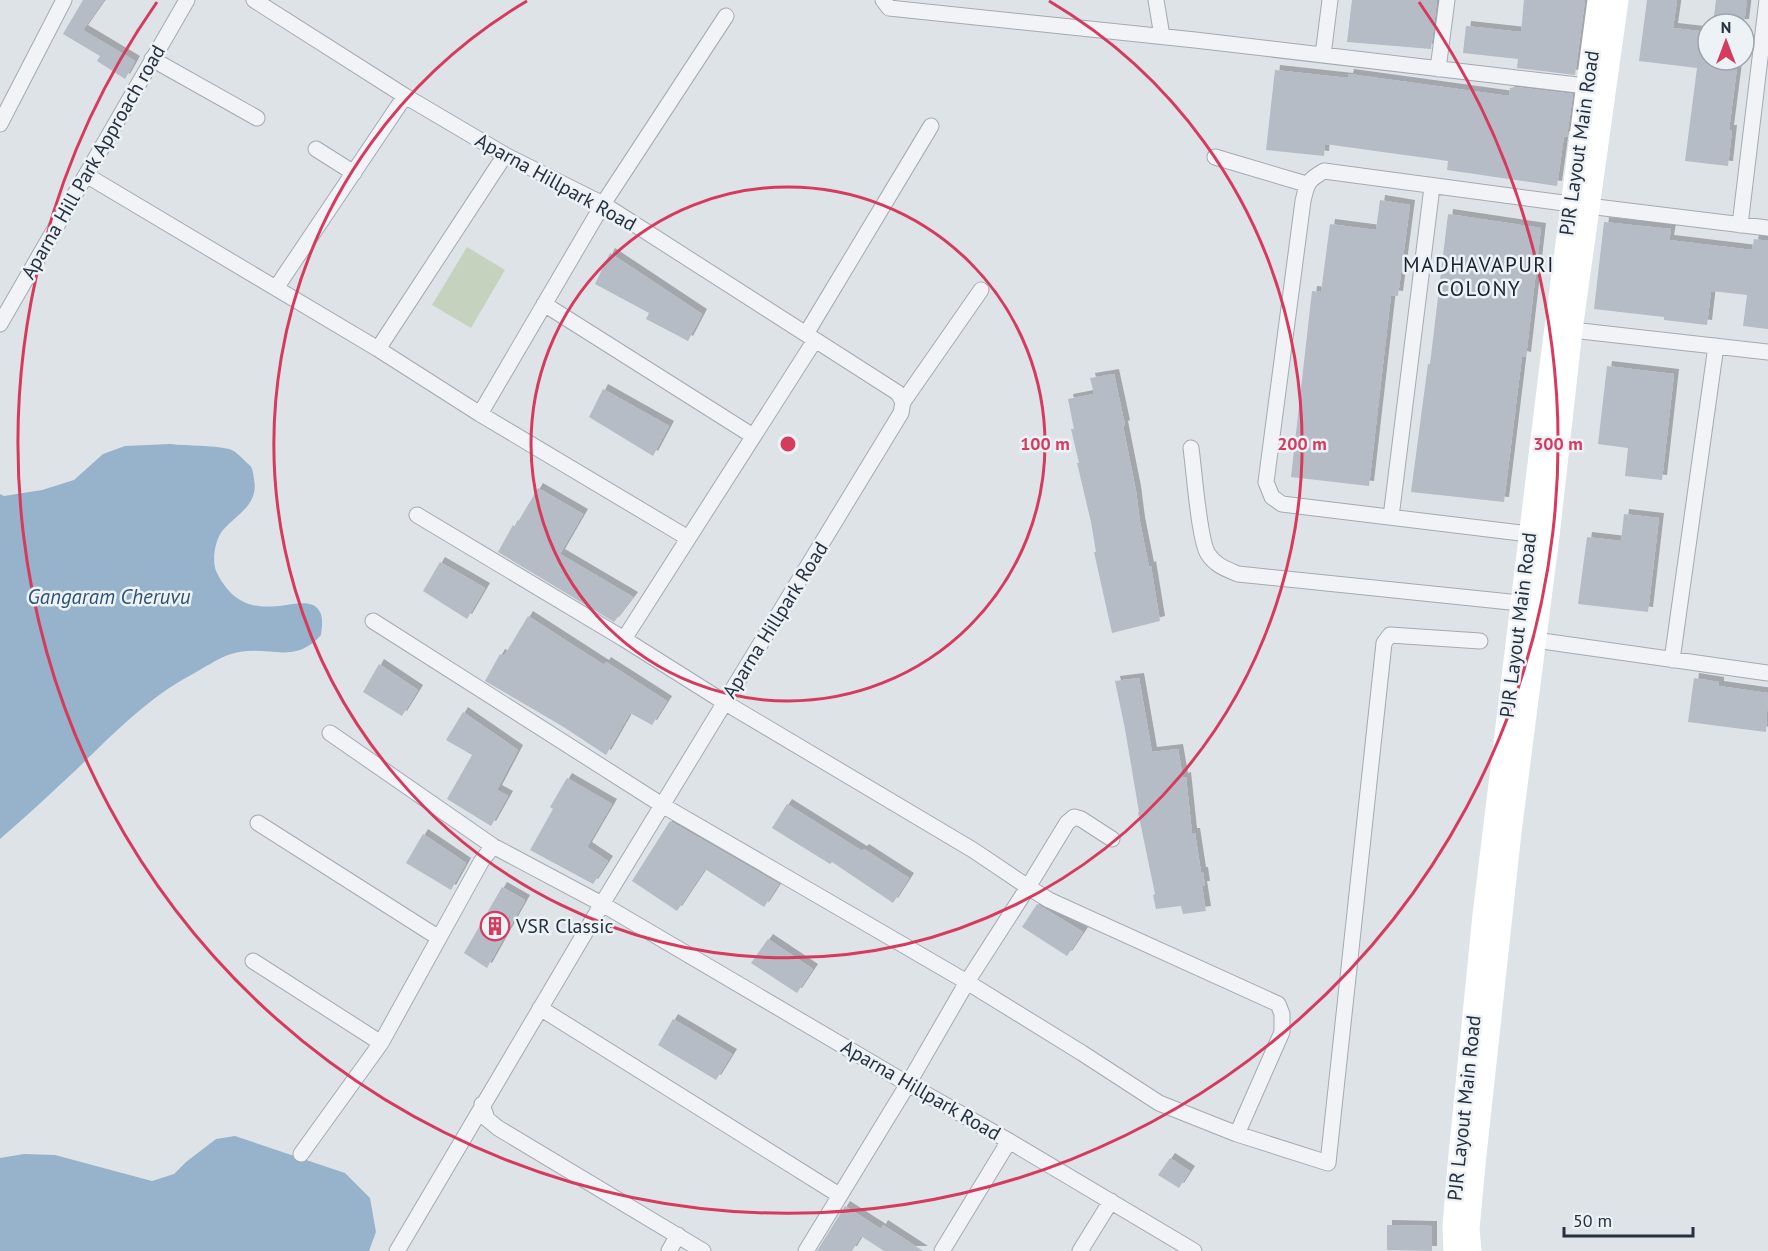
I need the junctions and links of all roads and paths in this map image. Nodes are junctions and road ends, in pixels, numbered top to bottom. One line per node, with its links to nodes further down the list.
1 (64, 0): 19 (street)
2 (187, 0): 14 (street, Aparna Hill Park Approach road)
3 (254, 0): 17 (street, Aparna Hillpark Road)
4 (883, 0): 12 (street)
5 (1156, 0): 12 (street)
6 (1330, 0): 13 (street)
7 (1447, 0): 15 (street)
8 (1598, 0): 16 (street, PJR Layout Main Road)
9 (1618, 0): 24 (street)
10 (1767, 0): 31 (street)
11 (726, 16): 29 (street)
12 (1162, 36): 13 (street)
13 (1323, 55): 15 (street)
14 (152, 59): 18 (street); 26 (street, Aparna Hill Park Approach road)
15 (1438, 69): 16 (street)
16 (1586, 86): 24 (street, PJR Layout Main Road)
17 (405, 96): 22 (street, Aparna Hillpark Road); 25 (street)
18 (257, 118)
19 (0, 124)
20 (931, 126): 38 (street)
21 (316, 149): 25 (street)
22 (505, 154): 29 (street, Aparna Hillpark Road); 40 (street)
23 (1215, 157): 27 (street)
24 (1586, 159): 30 (street, PJR Layout Main Road)
25 (354, 173): 33 (street)
26 (86, 175): 33 (street); 36 (street, Aparna Hill Park Approach road)
27 (1306, 184): 28 (street); 47 (street)
28 (1432, 187): 30 (street); 47 (street)
29 (603, 204): 35 (street); 38 (street, Aparna Hillpark Road)
30 (1579, 205): 31 (street); 37 (street); 48 (street, PJR Layout Main Road)
31 (1740, 225): 32 (street)
32 (1768, 228)
33 (276, 288): 40 (street)
34 (981, 290): 42 (street)
35 (544, 304): 43 (street); 44 (street)
36 (0, 324)
37 (1572, 330): 39 (street); 53 (street)
38 (810, 337): 42 (street, Aparna Hillpark Road); 44 (street)
39 (1716, 346): 41 (street); 55 (street)
40 (378, 349): 43 (street)
41 (1768, 352)
42 (903, 402): 57 (street, Aparna Hillpark Road)
43 (480, 414): 49 (street)
44 (753, 436): 49 (street)
45 (1191, 448): 50 (street)
46 (417, 515): 52 (street)
47 (1391, 518): 48 (street)
48 (1529, 534): 50 (street, PJR Layout Main Road)
49 (688, 538): 52 (street)
50 (1520, 603): 53 (street, PJR Layout Main Road)
51 (374, 621): 59 (street)
52 (624, 639): 57 (street)
53 (1526, 639): 55 (street); 85 (street, PJR Layout Main Road); 86 (street)
54 (1480, 641): 72 (street)
55 (1672, 660): 56 (street)
56 (1768, 673)
57 (724, 702): 59 (street, Aparna Hillpark Road); 63 (street)
58 (330, 733): 62 (street)
59 (662, 805): 64 (street, Aparna Hillpark Road); 67 (street)
60 (258, 823): 65 (street)
61 (1112, 839): 63 (street)
62 (493, 846): 64 (street); 65 (street)
63 (1028, 887): 67 (street); 72 (street)
64 (602, 904): 68 (street); 70 (street, Aparna Hillpark Road)
65 (439, 938): 69 (street)
66 (253, 960): 69 (street)
67 (967, 982): 70 (street); 72 (street)
68 (540, 1008): 71 (street); 75 (street)
69 (381, 1043): 74 (street)
70 (908, 1084): 73 (street, Aparna Hillpark Road); 75 (street)
71 (482, 1104): 77 (street); 78 (street)
72 (1237, 1134)
73 (1009, 1141): 76 (street, Aparna Hillpark Road); 82 (street)
74 (301, 1154)
75 (839, 1195): 81 (street)
76 (1111, 1201): 83 (street); 84 (street, Aparna Hillpark Road)
77 (678, 1235): 79 (street); 80 (street)
78 (397, 1251)
79 (669, 1251)
80 (703, 1251)
81 (806, 1251)
82 (942, 1251)
83 (1080, 1251)
84 (1194, 1251)
85 (1454, 1251)
86 (1471, 1251)

